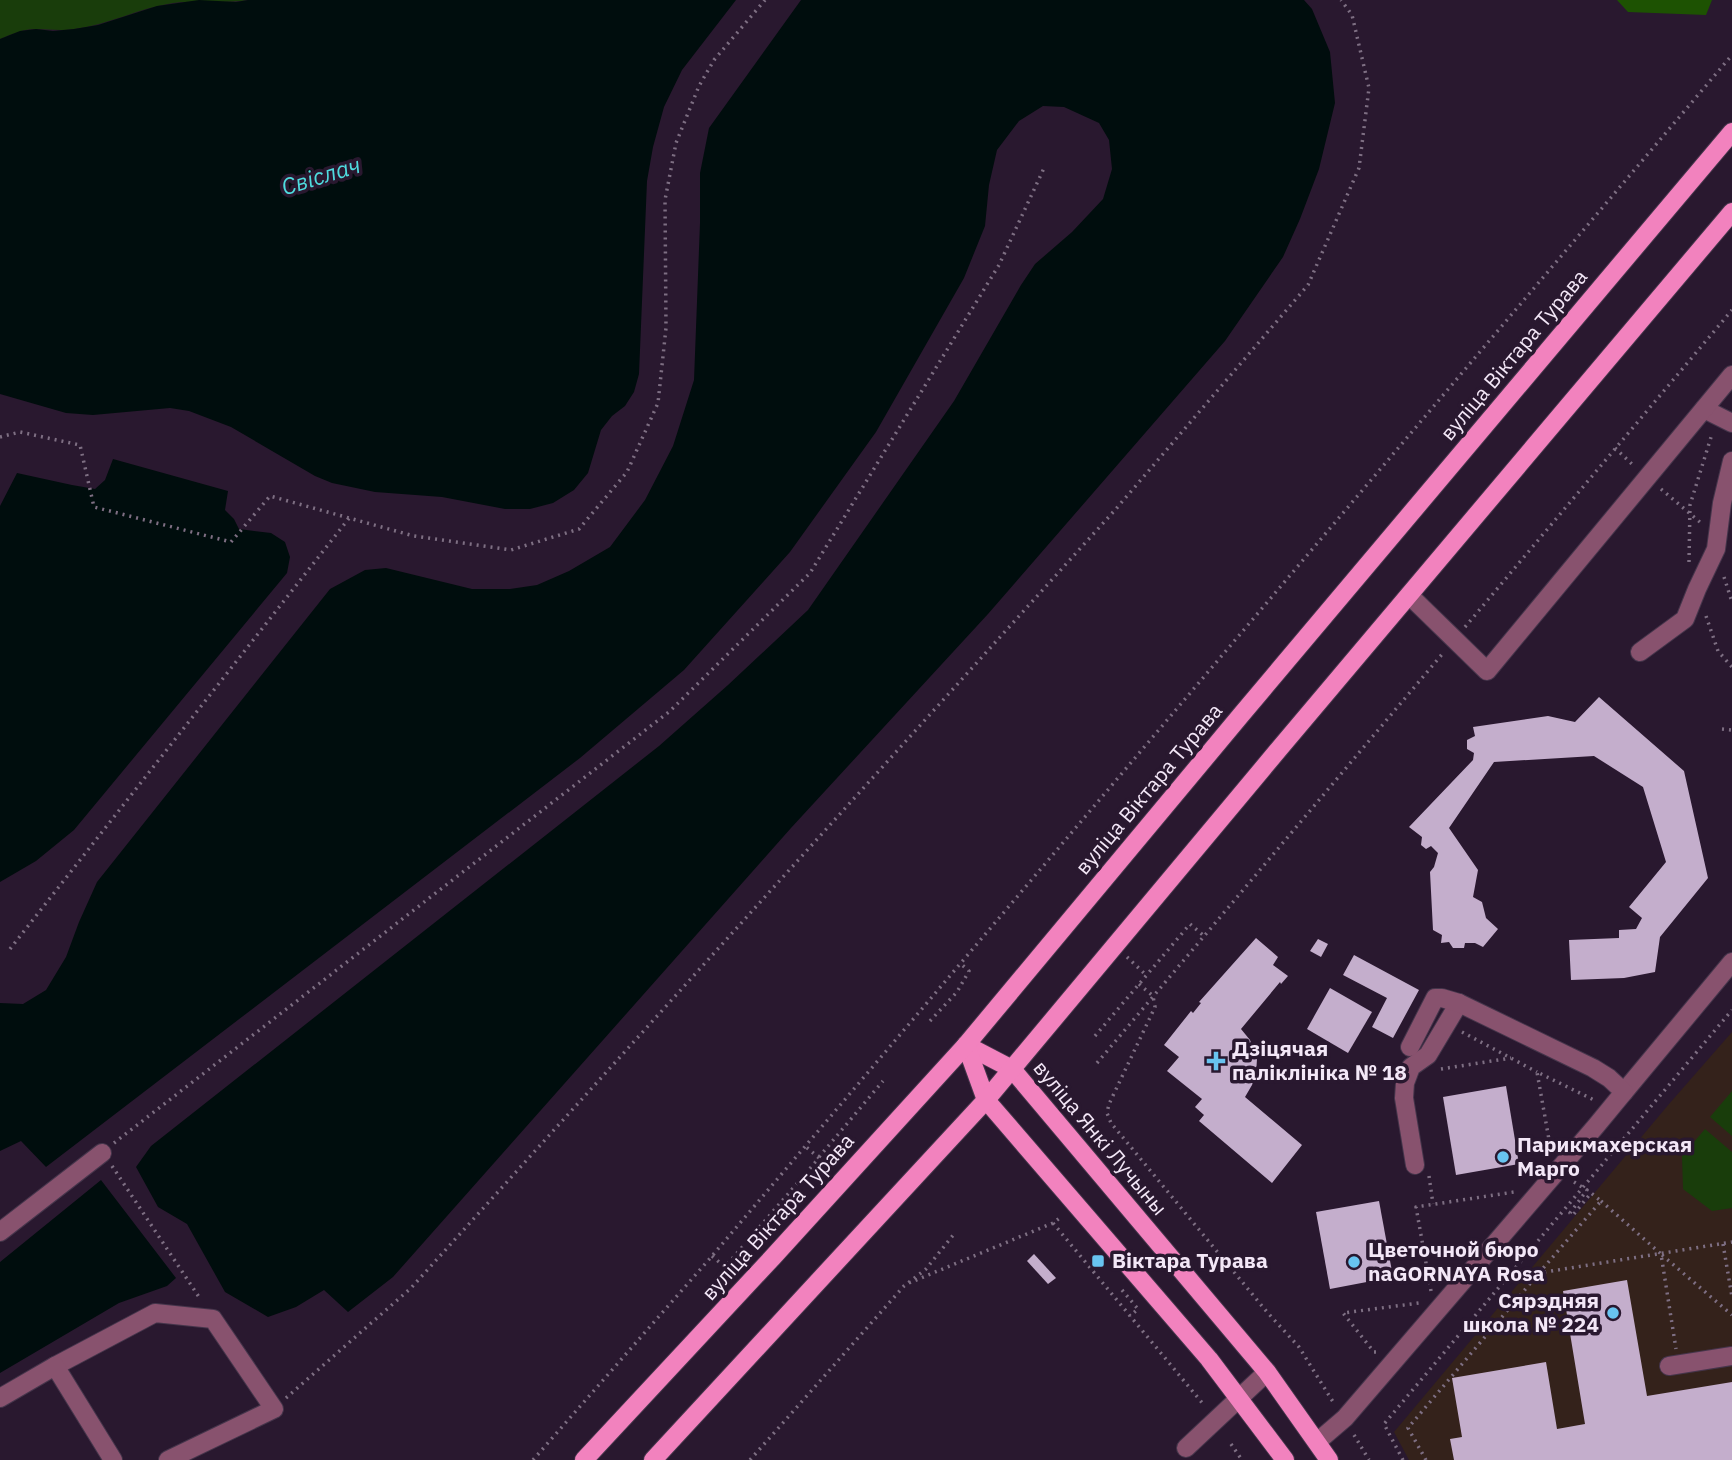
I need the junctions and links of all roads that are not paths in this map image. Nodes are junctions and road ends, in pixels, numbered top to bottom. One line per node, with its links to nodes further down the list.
1 (1732, 132): 11 (main road, вуліца Віктара Турава)
2 (1732, 212): 7 (main road)
3 (1732, 375): 4 (street)
4 (1704, 409): 5 (street); 7 (street)
5 (1732, 423)
6 (1732, 461): 8 (street)
7 (1409, 595): 13 (main road)
8 (1640, 652)
9 (1732, 962): 14 (street)
10 (1459, 1003): 12 (street); 14 (street); 17 (street)
11 (966, 1045): 13 (main road, вуліца Янкі Лучыны); 15 (main road); 29 (main road, вуліца Віктара Турава)
12 (1410, 1047)
13 (1012, 1069): 15 (main road); 22 (main road, вуліца Янкі Лучыны)
14 (1624, 1092): 25 (street)
15 (986, 1100): 24 (main road); 30 (main road)
16 (102, 1153): 18 (street)
17 (1415, 1165)
18 (0, 1232)
19 (1732, 1356): 21 (street)
20 (54, 1366): 23 (street); 27 (street); 28 (street)
21 (1674, 1366)
22 (1267, 1372): 24 (street); 25 (main road, вуліца Янкі Лучыны)
23 (0, 1398)
24 (1239, 1398): 26 (street); 31 (main road)
25 (1317, 1441): 32 (main road, вуліца Янкі Лучыны)
26 (1186, 1448)
27 (113, 1460)
28 (168, 1460)
29 (584, 1460)
30 (653, 1460)
31 (1285, 1460)
32 (1329, 1460)

